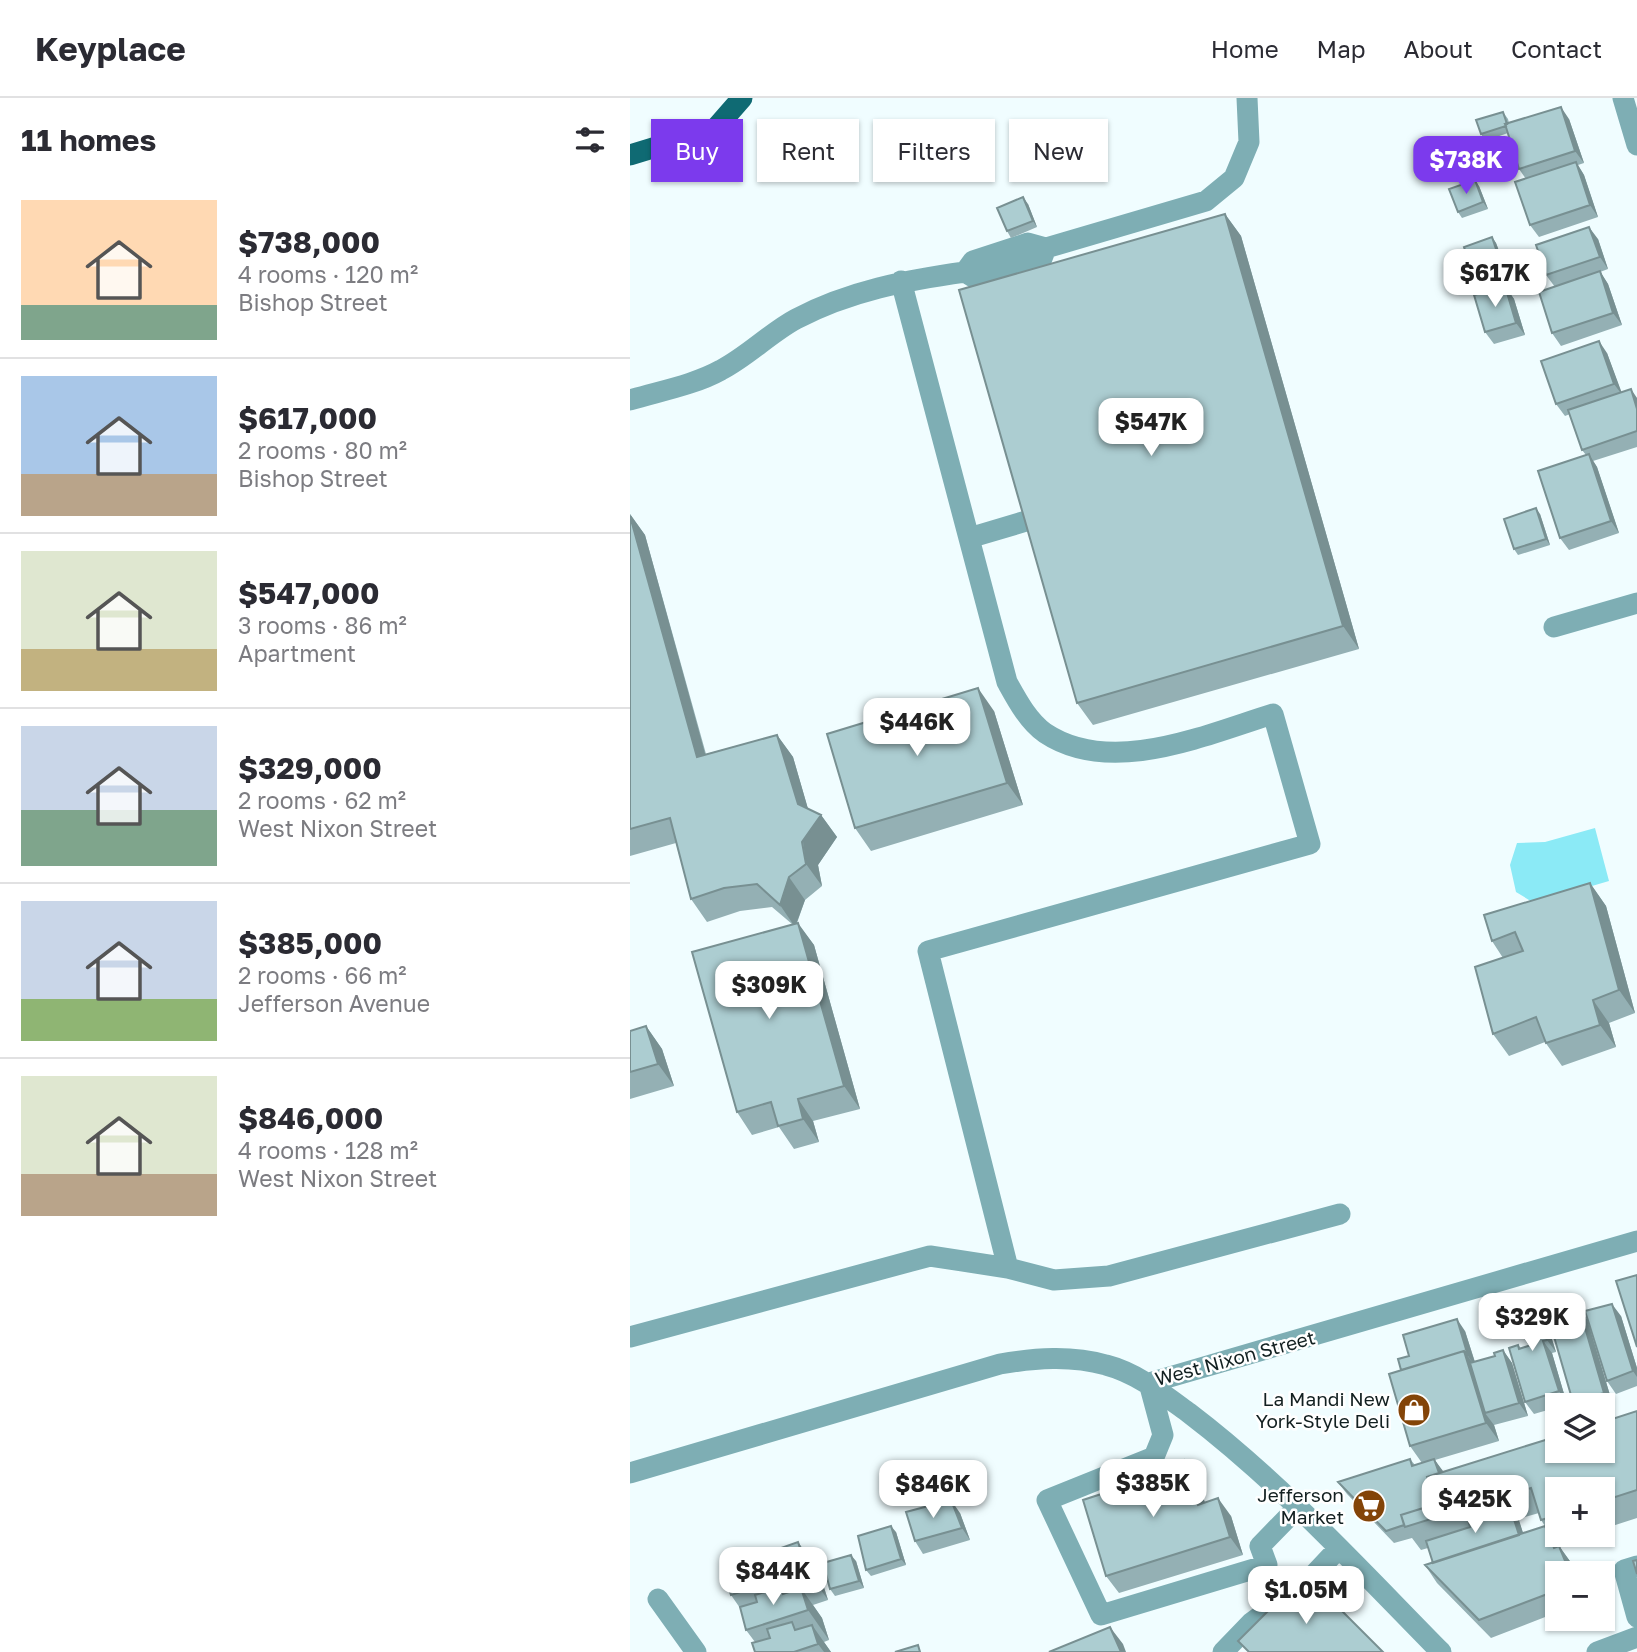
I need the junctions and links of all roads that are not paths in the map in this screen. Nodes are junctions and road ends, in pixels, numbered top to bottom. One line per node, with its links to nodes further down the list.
1 (742, 98): 5 (main road)
2 (1247, 98): 6 (street)
3 (1623, 98): 4 (street)
4 (1637, 145)
5 (630, 155)
6 (901, 281): 7 (street); 9 (street)
7 (630, 400)
8 (1033, 519): 9 (street)
9 (969, 538): 14 (street)
10 (1637, 603): 11 (street)
11 (1554, 627)
12 (1340, 1214): 14 (street)
13 (1637, 1241): 16 (street, West Nixon Street)
14 (1008, 1268): 15 (street)
15 (630, 1338)
16 (1149, 1383): 17 (street, West Nixon Street); 18 (street); 18 (street)
17 (630, 1474)
18 (1297, 1508): 19 (street)
19 (1339, 1548): 25 (street); 26 (street)
20 (1637, 1566): 22 (street)
21 (658, 1599): 24 (street)
22 (1637, 1617)
23 (1637, 1637): 27 (street)
24 (696, 1652)
25 (1223, 1652)
26 (1441, 1652)
27 (1597, 1652)

